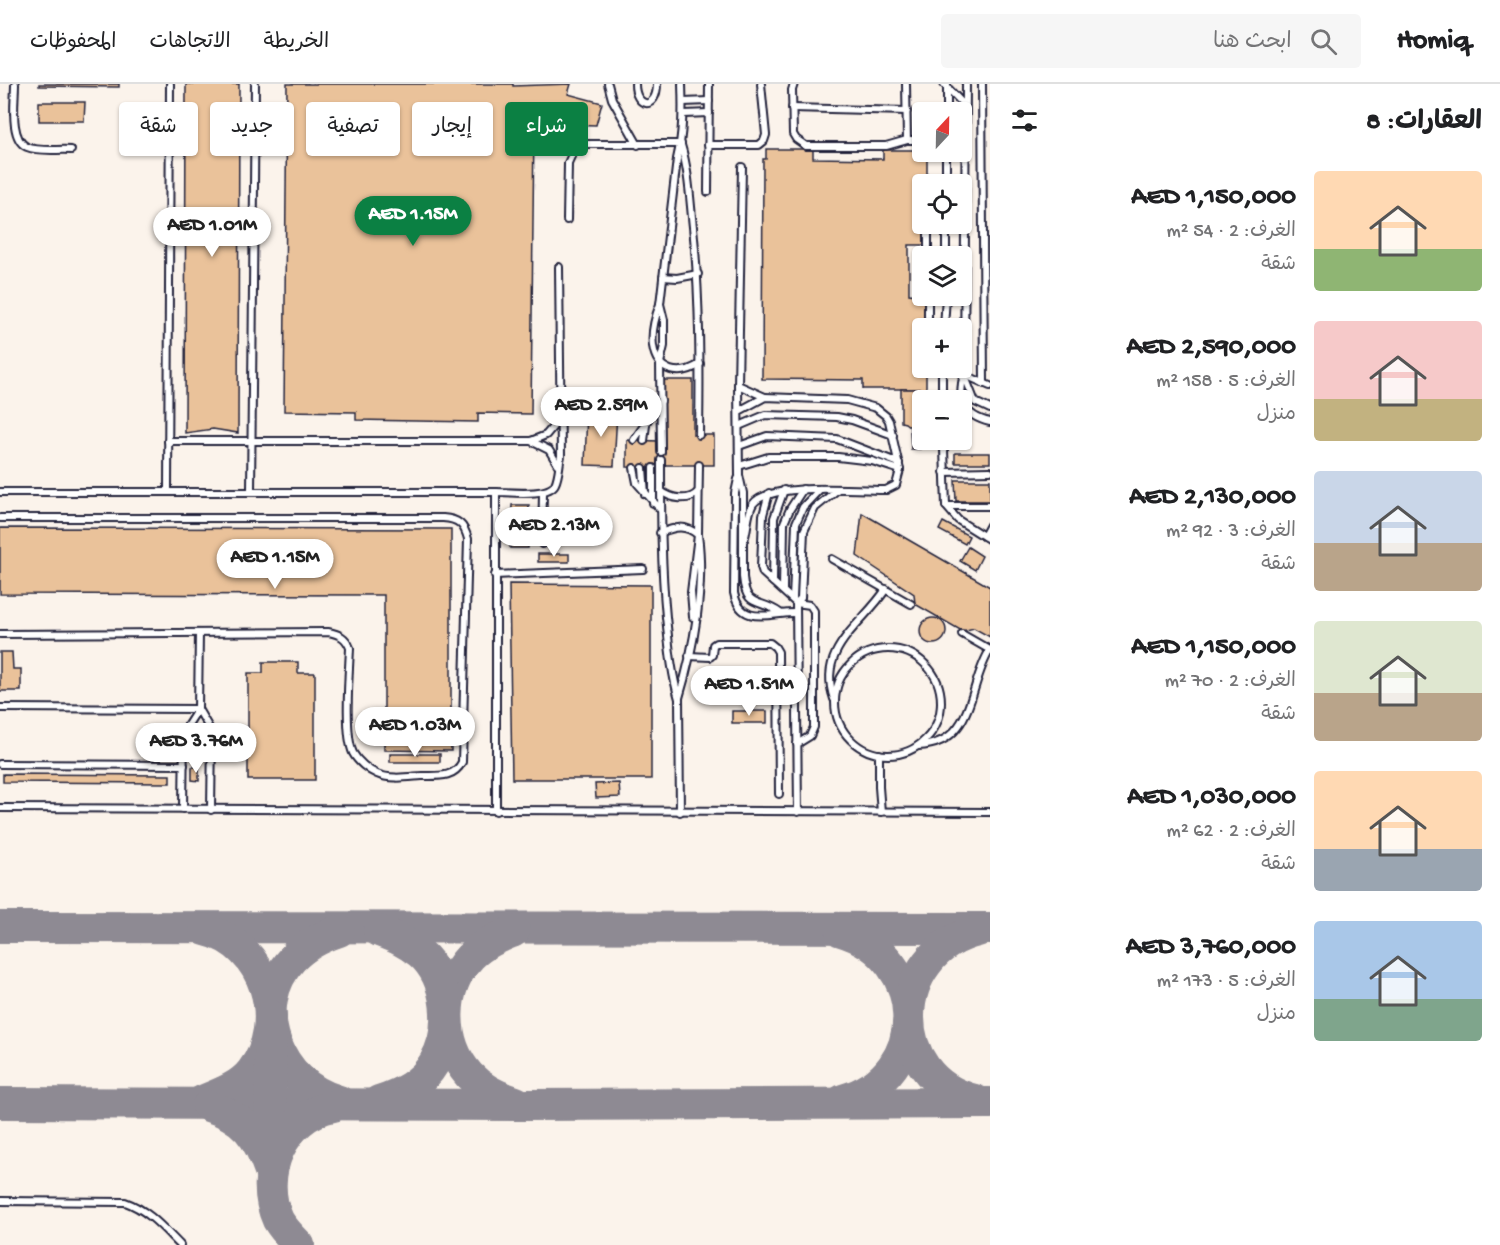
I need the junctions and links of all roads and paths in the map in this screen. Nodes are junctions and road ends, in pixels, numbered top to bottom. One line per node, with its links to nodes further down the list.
1 (15, 84): 29 (lane)
2 (170, 84): 58 (lane)
3 (255, 84): 56 (lane)
4 (608, 84): 27 (lane)
5 (635, 84): 6 (lane)
6 (657, 84)
7 (682, 84): 16 (lane)
8 (709, 84): 15 (lane)
9 (761, 84): 28 (lane)
10 (794, 84): 20 (lane)
11 (906, 84): 21 (lane)
12 (966, 84): 19 (lane)
13 (982, 84): 45 (lane)
14 (946, 85): 17 (lane); 18 (lane)
15 (709, 101): 16 (lane); 22 (lane)
16 (683, 102): 23 (lane)
17 (947, 102)
18 (962, 102)
19 (966, 102)
20 (792, 108): 21 (lane); 24 (lane)
21 (907, 111): 24 (lane)
22 (709, 113): 23 (lane); 28 (lane)
23 (684, 114): 26 (lane)
24 (907, 140): 25 (lane)
25 (912, 140)
26 (681, 144): 27 (lane); 35 (lane); 36 (lane)
27 (638, 145): 33 (lane)
28 (708, 145): 32 (lane)
29 (71, 150)
30 (966, 162): 38 (lane)
31 (742, 167): 44 (lane)
32 (708, 192)
33 (567, 220)
34 (559, 267): 50 (lane)
35 (698, 274): 36 (lane); 40 (lane)
36 (663, 277): 37 (lane)
37 (660, 304): 39 (lane); 39 (lane)
38 (964, 318)
39 (660, 363): 40 (lane); 47 (lane)
40 (700, 364): 54 (lane)
41 (964, 378): 51 (lane)
42 (966, 378): 48 (lane)
43 (972, 378): 45 (lane)
44 (738, 385): 46 (lane); 49 (lane)
45 (987, 385)
46 (765, 398): 49 (lane); 55 (lane)
47 (661, 401): 52 (lane); 63 (lane)
48 (990, 409)
49 (739, 411): 53 (lane)
50 (561, 417): 59 (lane); 66 (lane)
51 (990, 422)
52 (646, 424): 57 (lane); 60 (lane)
53 (739, 426): 55 (lane); 61 (lane)
54 (699, 435)
55 (893, 435): 68 (lane)
56 (251, 440): 58 (lane); 59 (lane); 81 (lane)
57 (634, 440)
58 (168, 441): 80 (lane)
59 (531, 441): 66 (lane)
60 (644, 441)
61 (739, 446): 67 (lane); 68 (lane)
62 (944, 450): 73 (lane)
63 (661, 452)
64 (662, 460): 77 (lane)
65 (699, 465): 82 (lane)
66 (558, 466): 85 (lane)
67 (739, 466): 68 (lane); 74 (lane)
68 (899, 466): 79 (lane)
69 (634, 468): 87 (lane)
70 (643, 468): 87 (lane)
71 (653, 468): 88 (lane)
72 (990, 471): 73 (lane)
73 (944, 472): 89 (lane)
74 (739, 475): 98 (lane); 107 (lane)
75 (803, 489): 76 (lane); 78 (lane); 103 (lane)
76 (820, 489): 79 (lane); 105 (lane)
77 (661, 490): 82 (lane); 91 (lane)
78 (784, 490): 86 (lane); 102 (lane)
79 (838, 490): 105 (lane)
80 (168, 491): 81 (lane); 83 (lane)
81 (251, 491): 84 (lane)
82 (699, 491): 95 (lane)
83 (0, 492)
84 (496, 492): 85 (lane); 101 (lane)
85 (543, 492): 97 (lane)
86 (769, 493): 98 (lane); 102 (lane)
87 (645, 494): 88 (lane)
88 (653, 503): 91 (lane)
89 (946, 506): 90 (lane); 96 (lane)
90 (990, 506)
91 (660, 509): 94 (lane)
92 (0, 519): 109 (lane)
93 (990, 525): 96 (lane)
94 (660, 533): 95 (lane); 114 (lane)
95 (698, 535): 113 (lane)
96 (987, 538)
97 (542, 544)
98 (742, 546): 107 (lane)
99 (832, 559): 104 (lane)
100 (643, 569): 101 (lane)
101 (495, 575): 127 (lane)
102 (773, 582): 103 (lane)
103 (783, 590): 105 (lane)
104 (886, 590): 106 (lane); 115 (lane)
105 (795, 601): 108 (lane); 118 (lane)
106 (911, 604)
107 (780, 613): 108 (lane)
108 (796, 614): 118 (lane)
109 (199, 633): 110 (lane); 117 (lane)
110 (0, 634)
111 (962, 634): 112 (lane)
112 (990, 650): 119 (lane)
113 (689, 656): 114 (lane); 123 (lane)
114 (679, 699): 128 (lane)
115 (835, 701): 119 (lane); 120 (lane)
116 (0, 708): 117 (lane)
117 (198, 708): 122 (lane); 126 (lane)
118 (797, 744): 129 (lane)
119 (918, 746): 120 (lane)
120 (879, 754): 130 (lane)
121 (0, 764): 122 (lane)
122 (184, 765): 125 (lane)
123 (779, 794)
124 (0, 808): 125 (lane)
125 (183, 809): 126 (lane)
126 (211, 810): 127 (lane)
127 (496, 811): 128 (lane)
128 (680, 812): 129 (lane)
129 (798, 812): 130 (lane)
130 (881, 812): 131 (lane)
131 (990, 812)
132 (0, 1201): 133 (lane)
133 (180, 1245)

